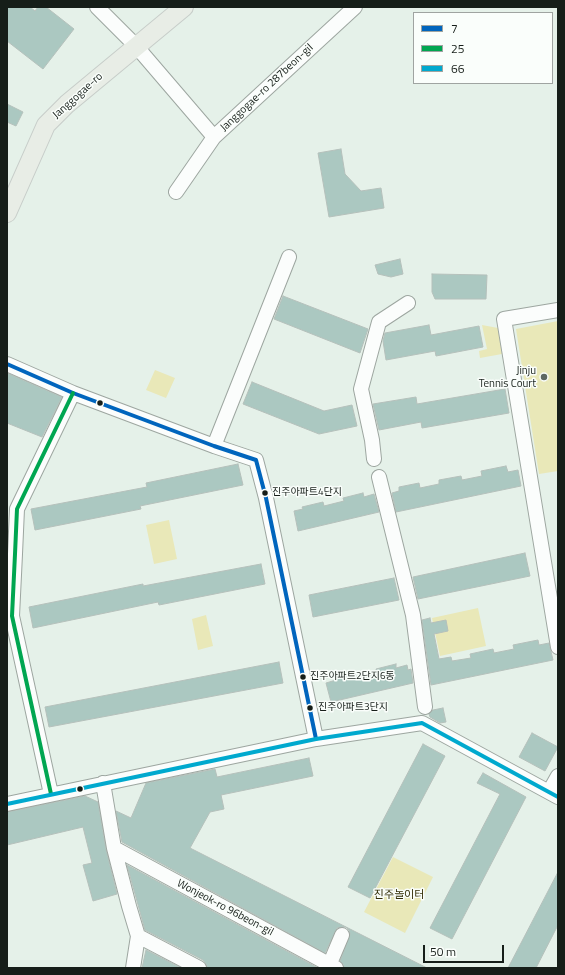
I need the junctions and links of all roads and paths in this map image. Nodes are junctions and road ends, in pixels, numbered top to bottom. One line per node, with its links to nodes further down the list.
1 (97, 7): 4 (street, Janggogae-ro 287beon-gil)
2 (184, 7): 4 (main road, Janggogae-ro)
3 (354, 8): 5 (street, Janggogae-ro 287beon-gil)
4 (136, 46): 5 (street, Janggogae-ro 287beon-gil); 7 (main road, Janggogae-ro)
5 (214, 137): 6 (street)
6 (176, 192)
7 (7, 213)
8 (289, 257): 13 (street)
9 (408, 303): 14 (street)
10 (558, 310): 16 (street)
11 (7, 364): 12 (street)
12 (73, 393): 13 (street); 21 (street)
13 (214, 446): 18 (street)
14 (374, 459)
15 (379, 477): 17 (street)
16 (558, 647)
17 (425, 707)
18 (316, 739): 20 (street); 22 (street)
19 (558, 776): 22 (street)
20 (102, 783): 21 (street); 24 (street)
21 (51, 794): 23 (street)
22 (554, 794)
23 (7, 804)
24 (114, 848): 26 (street); 27 (street, Wonjeok-ro 96beon-gil)
25 (342, 935): 27 (street)
26 (138, 936): 28 (street); 29 (street)
27 (331, 967)
28 (133, 968)
29 (198, 968)

